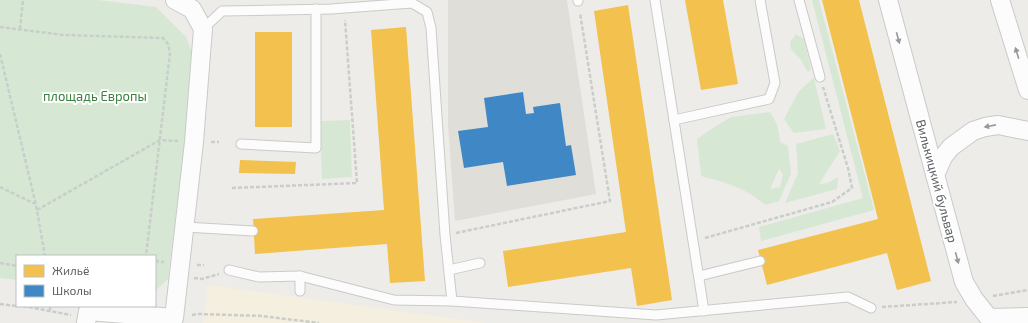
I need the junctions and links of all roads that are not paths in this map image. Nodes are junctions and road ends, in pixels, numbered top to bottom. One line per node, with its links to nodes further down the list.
1 (175, 0): 8 (street)
2 (655, 0): 11 (lane)
3 (760, 0): 11 (lane)
4 (799, 0): 9 (lane)
5 (888, 0): 14 (street, Вилькицкий бульвар, one-way to 14)
6 (1000, 0): 10 (street, one-way to 6)
7 (316, 9): 8 (lane); 13 (lane); 20 (lane)
8 (203, 29): 15 (street)
9 (820, 77)
10 (1028, 90)
11 (674, 120): 22 (lane)
12 (1028, 131): 14 (street, one-way to 14)
13 (240, 144)
14 (935, 175): 27 (street, Вилькицкий бульвар, one-way to 27)
15 (185, 227): 16 (lane); 28 (street)
16 (253, 230)
17 (760, 260): 22 (lane)
18 (480, 264): 20 (lane)
19 (229, 270): 21 (lane)
20 (449, 270): 24 (lane)
21 (300, 276): 23 (lane); 24 (lane)
22 (699, 276): 26 (lane)
23 (300, 291)
24 (452, 300): 26 (lane)
25 (871, 308): 26 (lane)
26 (704, 311)
27 (1028, 317)
28 (87, 321)

